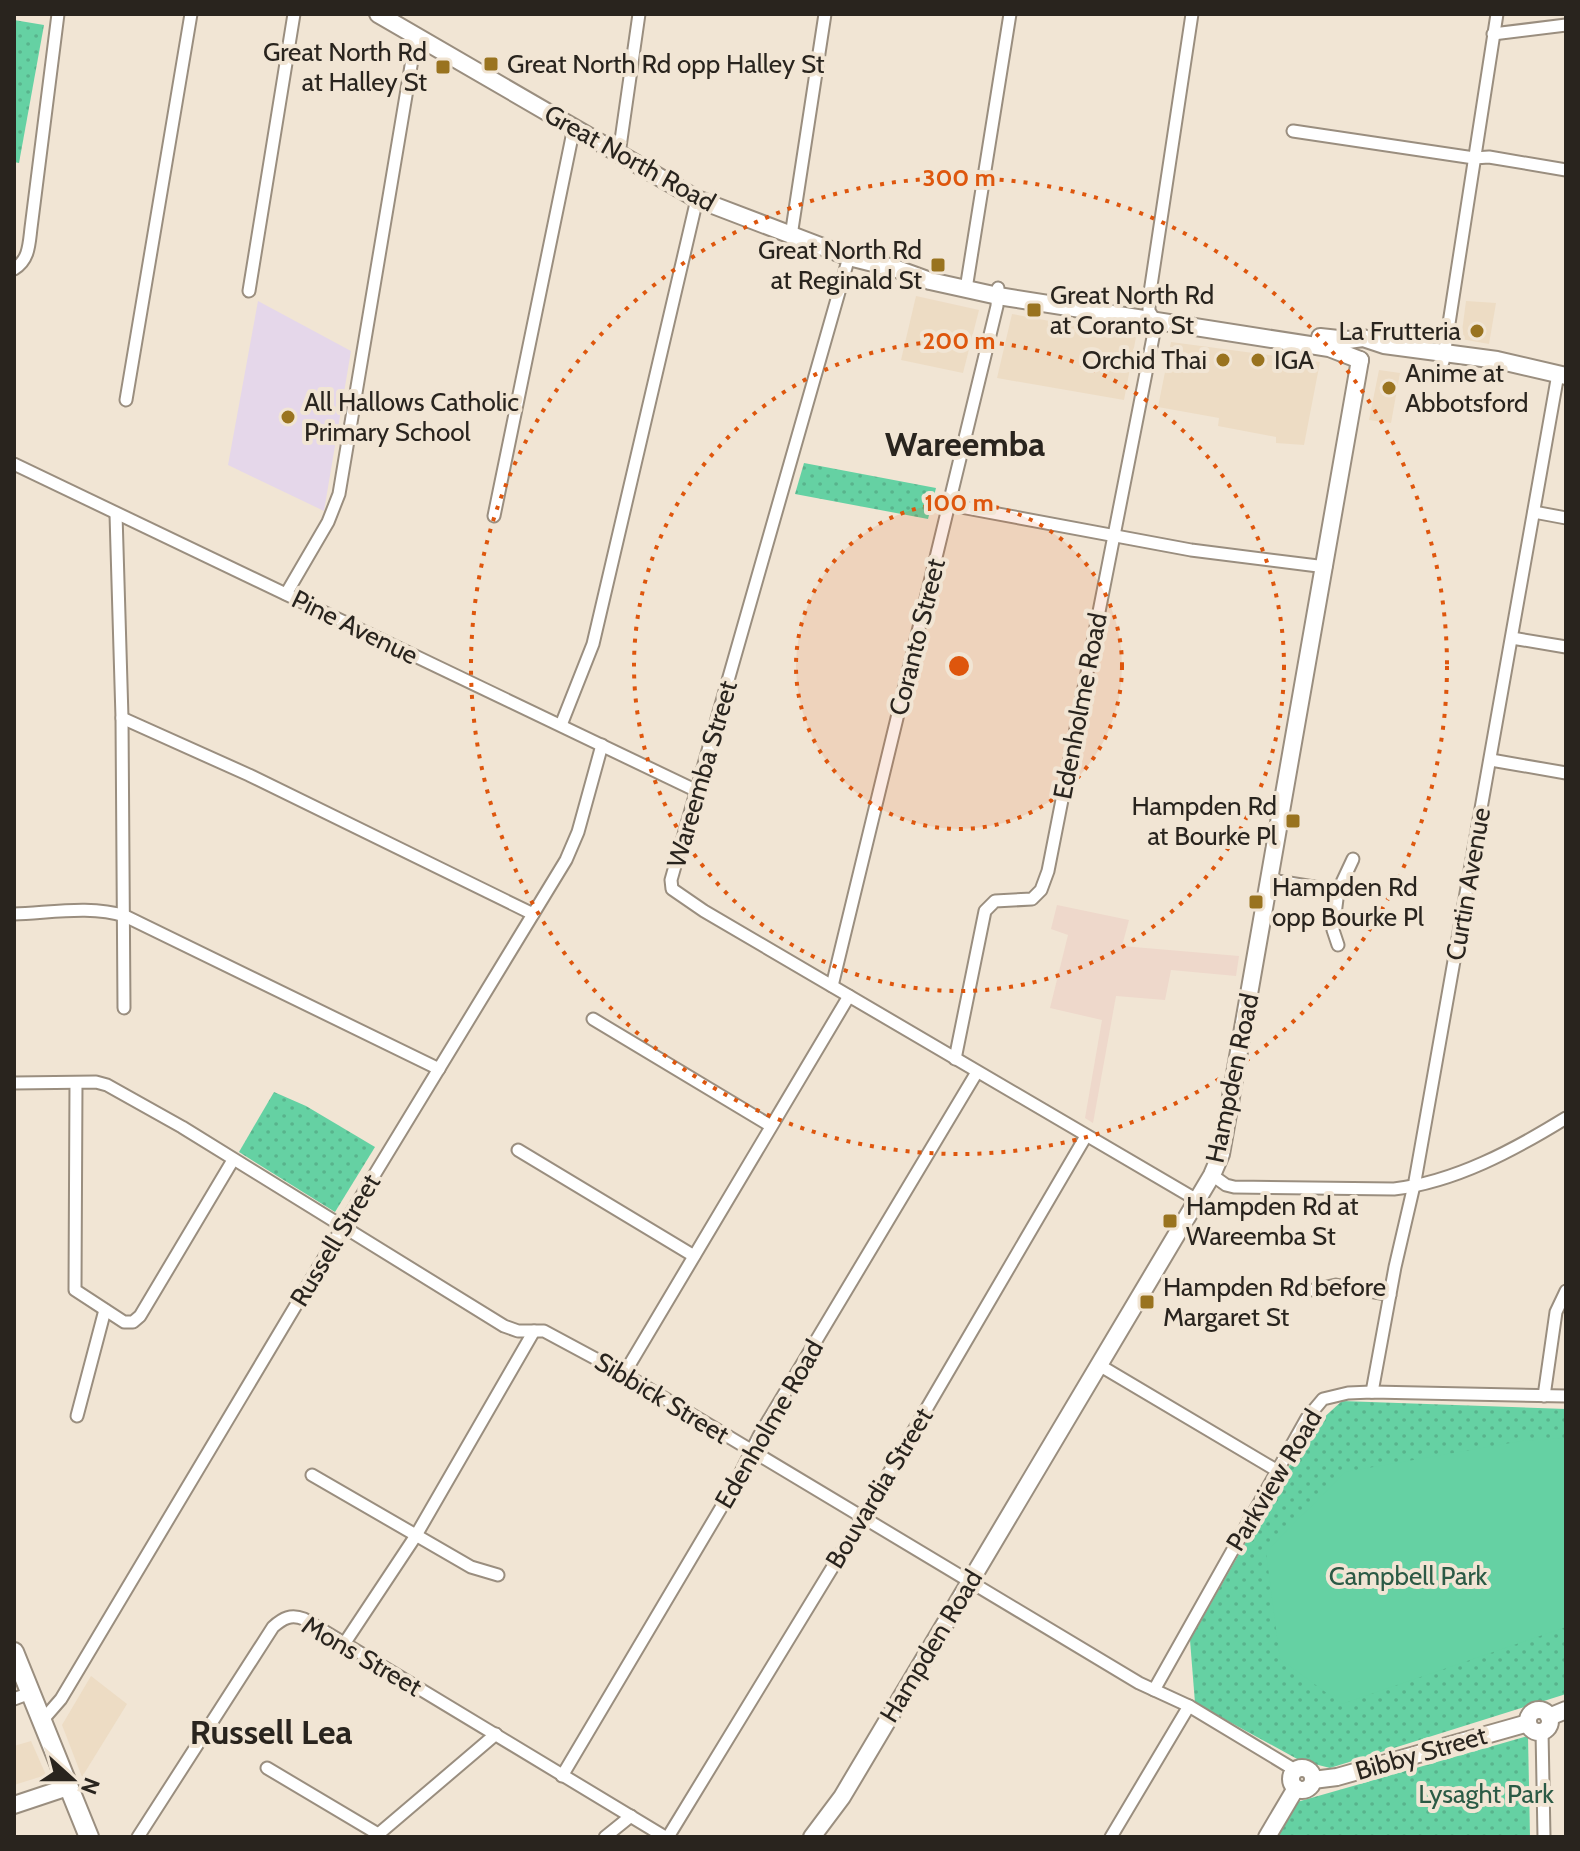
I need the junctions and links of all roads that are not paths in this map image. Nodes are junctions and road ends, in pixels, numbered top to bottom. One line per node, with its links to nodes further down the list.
1 (58, 14): 21 (street)
2 (191, 14): 29 (street)
3 (294, 14): 23 (street)
4 (378, 14): 12 (main road, Great North Road)
5 (639, 14): 15 (street)
6 (825, 14): 19 (street)
7 (1010, 14): 22 (street)
8 (1192, 14): 25 (street, Edenholme Road)
9 (1497, 14): 11 (street)
10 (1566, 25): 11 (street)
11 (1493, 34): 16 (street)
12 (416, 36): 13 (main road, Great North Road); 38 (street)
13 (574, 127): 15 (main road, Great North Road); 34 (street)
14 (1293, 131): 16 (street)
15 (619, 154): 18 (main road, Great North Road)
16 (1474, 158): 17 (street); 27 (street)
17 (1566, 170)
18 (697, 199): 19 (main road, Great North Road); 42 (street)
19 (791, 236): 20 (main road, Great North Road)
20 (849, 257): 22 (main road, Great North Road); 46 (street, Wareemba Street)
21 (14, 269)
22 (967, 285): 24 (main road, Great North Road)
23 (249, 291)
24 (998, 292): 25 (main road, Great North Road); 31 (street, Coranto Street)
25 (1153, 316): 26 (main road, Great North Road); 36 (street, Edenholme Road)
26 (1361, 351): 27 (main road, Great North Road); 37 (main road, Hampden Road)
27 (1444, 357): 28 (main road, Great North Road)
28 (1562, 375): 32 (street, Curtin Avenue)
29 (126, 400)
30 (14, 464): 33 (street, Pine Avenue)
31 (950, 505): 36 (street); 54 (street, Coranto Street)
32 (1534, 512): 35 (street); 39 (street, Curtin Avenue)
33 (116, 514): 38 (street, Pine Avenue); 41 (street)
34 (494, 516)
35 (1566, 518)
36 (1114, 536): 37 (street); 58 (street, Edenholme Road)
37 (1326, 567): 48 (main road, Hampden Road)
38 (286, 594): 42 (street, Pine Avenue)
39 (1512, 638): 40 (street); 44 (street, Curtin Avenue)
40 (1566, 647)
41 (122, 718): 51 (street); 52 (street)
42 (561, 725): 43 (street, Pine Avenue)
43 (602, 745): 46 (street, Pine Avenue); 51 (street, Russell Street)
44 (1491, 760): 45 (street); 69 (street, Curtin Avenue)
45 (1566, 773)
46 (697, 791): 54 (street, Wareemba Street)
47 (1353, 859): 49 (street)
48 (1271, 880): 49 (street); 68 (main road, Hampden Road)
49 (1338, 891): 53 (street)
50 (14, 914): 52 (street)
51 (533, 914): 59 (street, Russell Street)
52 (125, 916): 56 (street); 59 (street)
53 (1338, 945)
54 (832, 986): 55 (street, Wareemba Street)
55 (849, 996): 58 (street, Wareemba Street); 64 (street)
56 (124, 1008)
57 (593, 1019): 64 (street)
58 (955, 1059): 60 (street, Wareemba Street)
59 (439, 1069): 71 (street, Russell Street)
60 (977, 1072): 65 (street, Wareemba Street); 84 (street, Edenholme Road)
61 (14, 1083): 62 (street, Sibbick Street)
62 (76, 1083): 67 (street, Sibbick Street); 76 (street)
63 (1566, 1118): 69 (street)
64 (771, 1126): 72 (street)
65 (1086, 1136): 70 (street, Wareemba Street); 87 (street, Bouvardia Street)
66 (518, 1150): 72 (street)
67 (233, 1160): 71 (street, Sibbick Street); 76 (street)
68 (1212, 1175): 69 (street); 70 (main road, Hampden Road)
69 (1414, 1186): 75 (street, Curtin Avenue)
70 (1197, 1200): 78 (main road, Hampden Road)
71 (342, 1228): 77 (street, Sibbick Street); 97 (street, Russell Street)
72 (694, 1256): 79 (street)
73 (1313, 1290): 75 (street)
74 (1566, 1291): 81 (street)
75 (1390, 1295): 80 (street, Curtin Avenue)
76 (105, 1310): 83 (street)
77 (534, 1331): 79 (street, Sibbick Street); 88 (street)
78 (1099, 1365): 85 (street); 90 (main road, Hampden Road)
79 (624, 1374): 84 (street, Sibbick Street)
80 (1372, 1392): 81 (street, Parkview Road); 85 (street, Parkview Road)
81 (1544, 1396): 82 (street, Parkview Road)
82 (1566, 1396)
83 (77, 1416)
84 (752, 1452): 87 (street, Sibbick Street); 102 (street, Edenholme Road)
85 (1276, 1470): 93 (street, Parkview Road)
86 (312, 1475): 88 (street)
87 (862, 1519): 90 (street, Sibbick Street); 112 (street, Bouvardia Street)
88 (415, 1537): 89 (street); 91 (street)
89 (498, 1575)
90 (969, 1582): 93 (street, Sibbick Street); 113 (main road, Hampden Road)
91 (344, 1644): 99 (street, Mons Street); 110 (street, Mons Street)
92 (14, 1652): 94 (main road)
93 (1154, 1690): 95 (street, Sibbick Street)
94 (22, 1696): 97 (main road)
95 (1189, 1706): 101 (street, Sibbick Street); 114 (street)
96 (1566, 1710): 98 (main road, Bibby Street)
97 (41, 1722): 104 (main road)
98 (1539, 1724): 103 (main road, Bibby Street); 116 (street)
99 (496, 1734): 102 (street, Mons Street); 108 (street)
100 (267, 1768): 108 (street)
101 (1295, 1770): 103 (main road); 105 (main road)
102 (562, 1776): 107 (street, Mons Street)
103 (1313, 1780): 105 (main road)
104 (68, 1787): 106 (main road); 109 (main road)
105 (1296, 1788): 115 (main road)
106 (14, 1805)
107 (631, 1816): 111 (street); 112 (street, Mons Street)
108 (376, 1836)
109 (89, 1837)
110 (138, 1837)
111 (605, 1837)
112 (666, 1837)
113 (812, 1837)
114 (1111, 1837)
115 (1267, 1837)
116 (1544, 1837)

